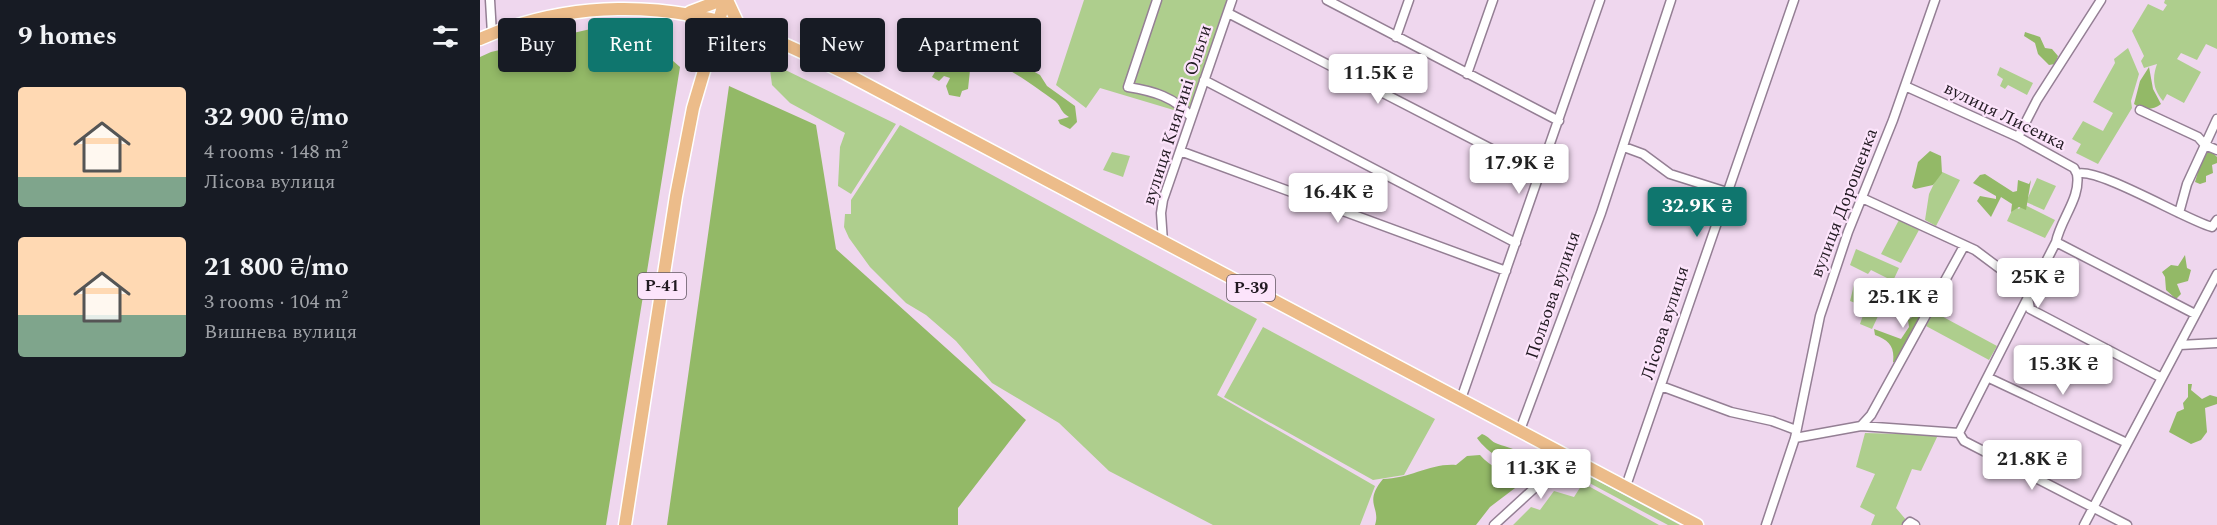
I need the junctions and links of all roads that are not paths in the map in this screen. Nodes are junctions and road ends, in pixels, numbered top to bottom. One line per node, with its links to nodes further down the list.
1 (490, 0): 19 (street)
2 (725, 0): 14 (main road); 17 (main road, Р-41); 18 (main road)
3 (1157, 0): 27 (street)
4 (1232, 0): 13 (street, вулиця Княгині Ольги)
5 (1327, 0): 20 (street)
6 (1409, 0): 20 (street)
7 (1493, 0): 23 (street)
8 (1600, 0): 29 (street)
9 (1671, 0): 32 (street, Польова вулиця)
10 (1794, 0): 37 (street, Лісова вулиця)
11 (1935, 0): 25 (street, вулиця Дорошенка)
12 (2101, 0): 30 (street)
13 (1228, 13): 24 (street, вулиця Княгині Ольги); 35 (street)
14 (686, 14): 15 (main road); 16 (main road, Р-39); 19 (main road, Р-39)
15 (691, 18)
16 (704, 18)
17 (719, 18)
18 (735, 18)
19 (486, 36)
20 (1396, 37): 23 (street)
21 (788, 46): 41 (main road, Р-39)
22 (703, 72): 63 (main road, Р-41)
23 (1467, 74): 29 (street)
24 (1204, 80): 27 (street, вулиця Княгині Ольги); 43 (street)
25 (1905, 86): 30 (street, вулиця Лисенка); 38 (street, вулиця Дорошенка)
26 (2140, 110): 31 (street)
27 (1191, 117): 34 (street, вулиця Княгині Ольги)
28 (2217, 119): 31 (street)
29 (1559, 121): 35 (street)
30 (2018, 137): 36 (street, вулиця Лисенка)
31 (2205, 145): 33 (street); 39 (street)
32 (1624, 147): 37 (street); 56 (street, Польова вулиця)
33 (2217, 150)
34 (1180, 151): 41 (street, вулиця Княгині Ольги); 45 (street)
35 (1540, 174): 43 (street)
36 (2077, 174): 39 (street, вулиця Лисенка); 42 (street)
37 (1727, 192): 53 (street, Лісова вулиця)
38 (1862, 198): 44 (street); 58 (street, вулиця Дорошенка)
39 (2179, 213): 40 (street, вулиця Лисенка)
40 (2215, 226)
41 (1163, 242): 54 (main road, Р-39)
42 (2056, 242): 47 (street); 48 (street)
43 (1516, 243): 45 (street)
44 (1964, 246): 47 (street); 55 (street)
45 (1506, 271): 54 (street)
46 (2217, 274): 48 (street)
47 (2028, 300): 51 (street); 52 (street)
48 (2195, 314): 50 (street)
49 (2217, 343): 50 (street)
50 (2180, 345): 52 (street)
51 (1989, 378): 57 (street); 59 (street)
52 (2162, 378): 59 (street)
53 (1661, 386): 58 (street); 61 (street, Лісова вулиця)
54 (1461, 399): 56 (main road, Р-39)
55 (1861, 426): 57 (street); 58 (street)
56 (1520, 430): 60 (main road, Р-39)
57 (1959, 433): 62 (street)
58 (1795, 434): 66 (street, вулиця Дорошенка)
59 (2127, 443): 62 (street)
60 (1565, 454): 61 (main road, Р-39); 64 (street)
61 (1626, 486): 65 (main road, Р-39)
62 (2092, 508): 69 (street); 70 (street)
63 (625, 525)
64 (1494, 525)
65 (1697, 525)
66 (1766, 525)
67 (1907, 525): 68 (street)
68 (1915, 525)
69 (2084, 525)
70 (2127, 525)

